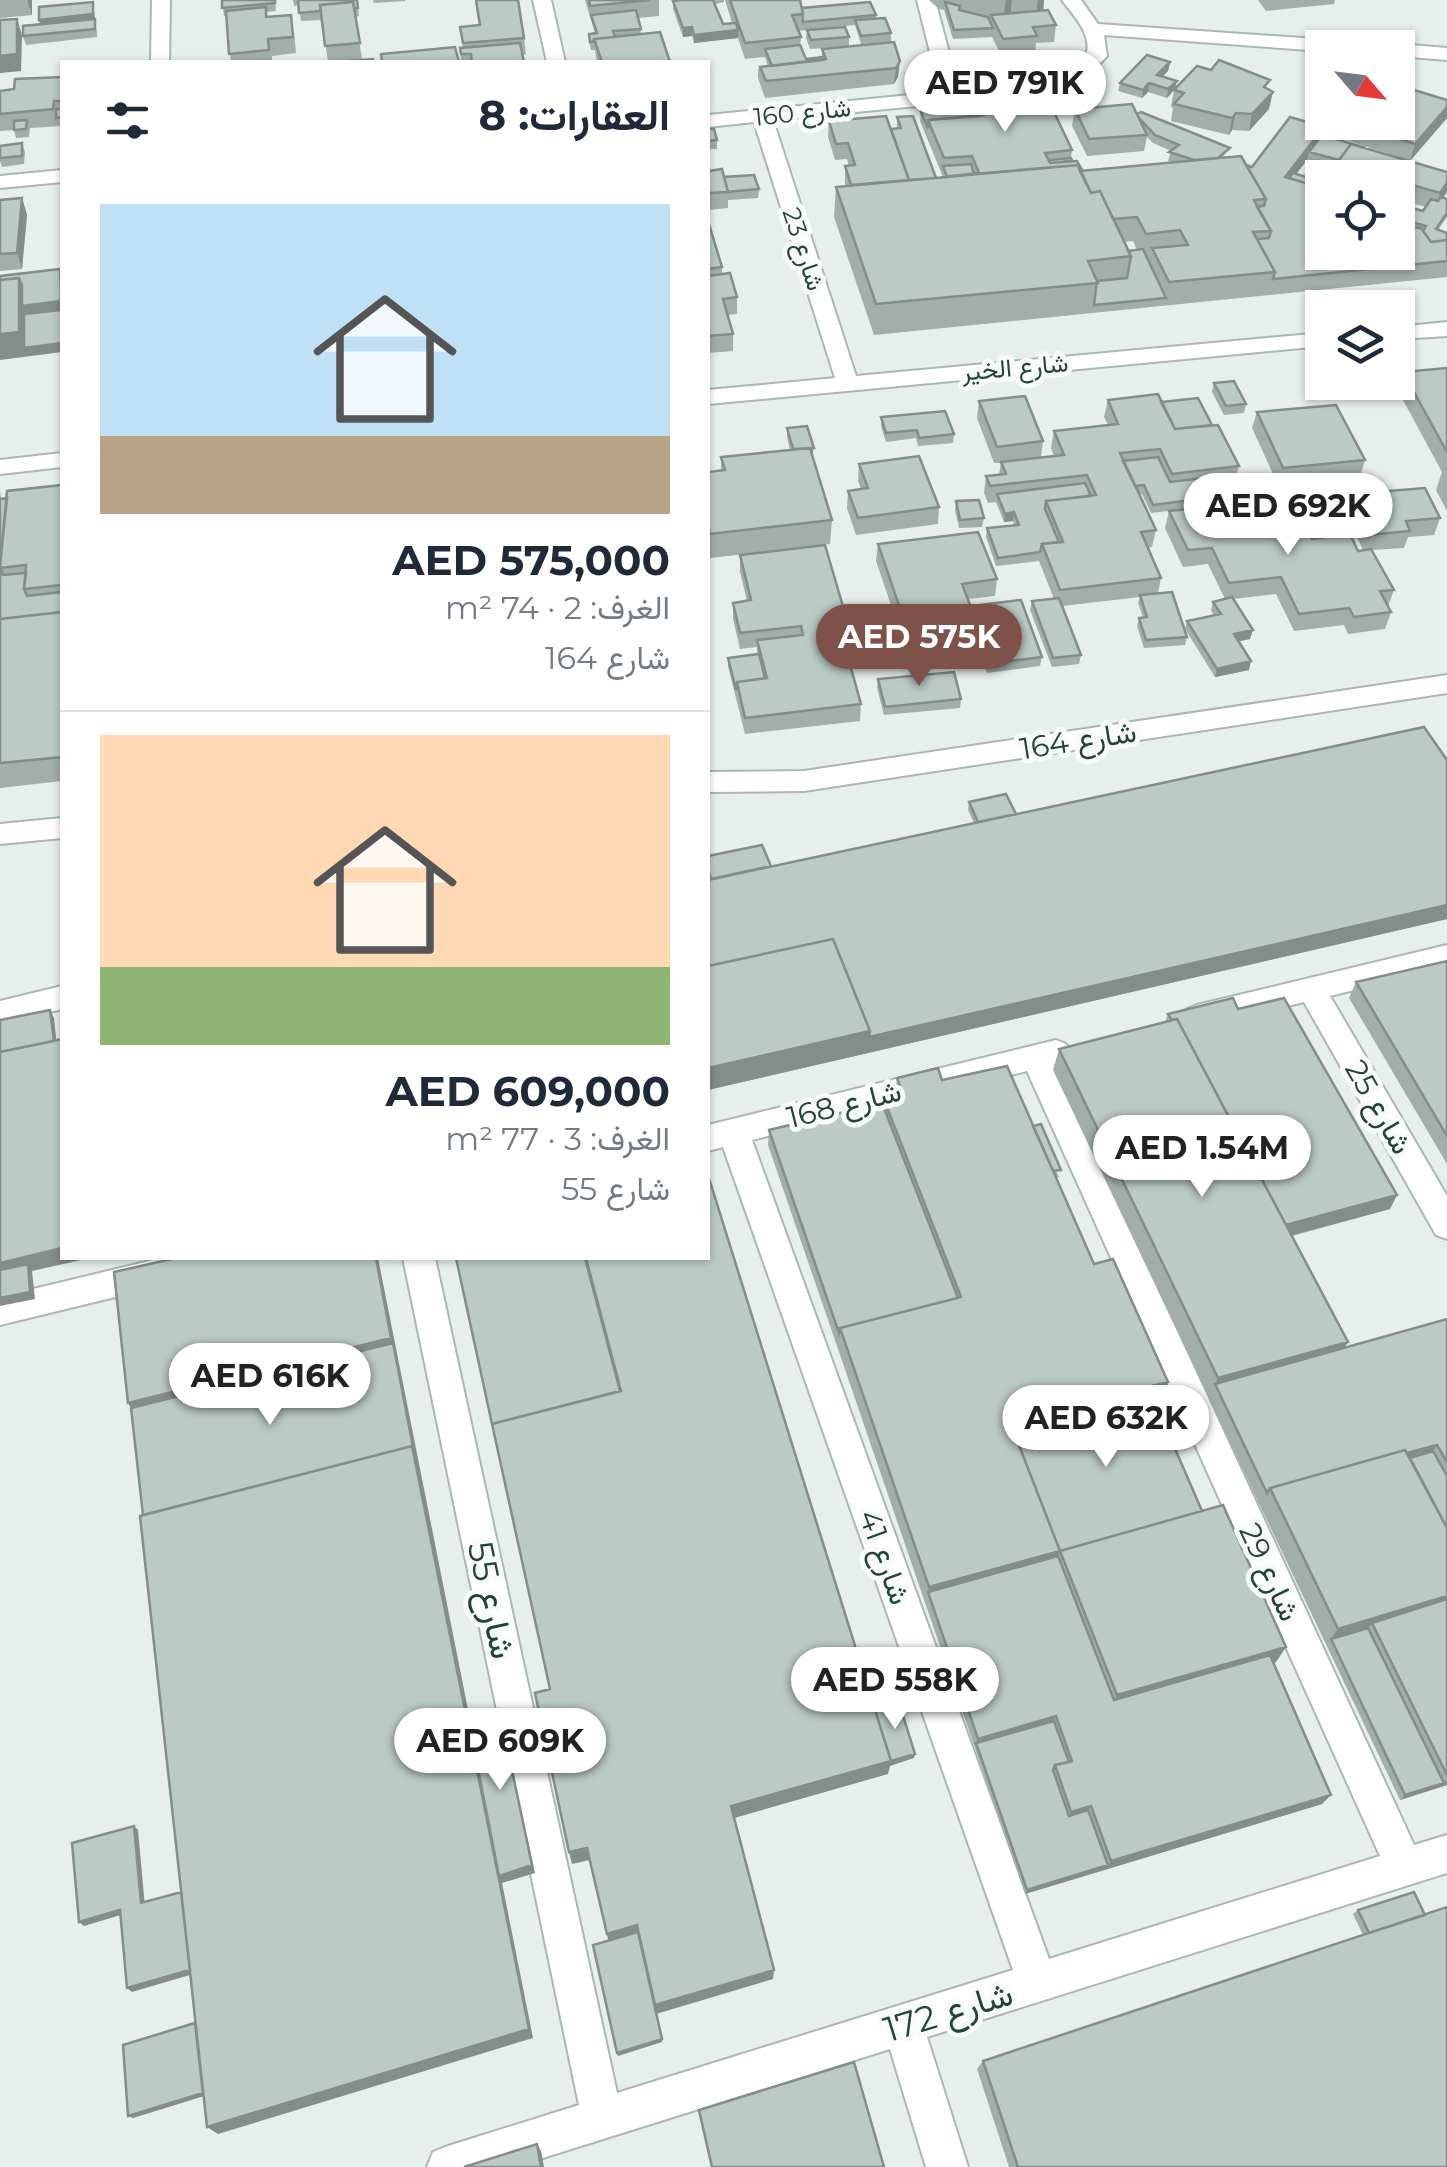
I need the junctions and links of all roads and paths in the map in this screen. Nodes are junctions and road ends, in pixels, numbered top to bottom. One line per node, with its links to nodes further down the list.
1 (161, 0): 9 (street)
2 (542, 0): 10 (street)
3 (926, 0): 11 (street)
4 (1070, 0): 5 (street)
5 (1096, 29): 6 (street); 11 (street, شارع 160)
6 (1305, 44)
7 (1415, 51): 8 (street)
8 (1447, 54)
9 (160, 60)
10 (556, 60)
11 (951, 98): 12 (street, شارع 160)
12 (762, 116): 13 (street, شارع 160); 19 (street, شارع 23)
13 (710, 121)
14 (60, 176): 15 (street)
15 (0, 182)
16 (1447, 329): 17 (street)
17 (1415, 332)
18 (1305, 342): 19 (street, شارع الخير)
19 (847, 382): 20 (street, شارع الخير)
20 (710, 397)
21 (60, 460): 22 (street)
22 (0, 467)
23 (1447, 684): 24 (street, شارع 164)
24 (710, 782)
25 (60, 828): 26 (street)
26 (0, 834)
27 (1447, 956): 28 (street)
28 (1311, 989): 31 (street); 35 (street, شارع 25)
29 (60, 998): 30 (street)
30 (0, 1012)
31 (1164, 1026)
32 (1091, 1044): 33 (street, شارع 168)
33 (1036, 1057): 34 (street, شارع 168); 40 (street, شارع 29)
34 (720, 1135): 41 (street, شارع 41)
35 (1447, 1226)
36 (210, 1260): 38 (street)
37 (419, 1260): 43 (street, شارع 55)
38 (0, 1311)
39 (1447, 1854): 40 (street, شارع 172)
40 (1405, 1868): 41 (street, شارع 172)
41 (1038, 1983): 42 (street, شارع 172)
42 (903, 2025): 43 (street, شارع 172); 45 (street)
43 (602, 2119): 44 (street, شارع 172)
44 (448, 2167)
45 (947, 2167)

